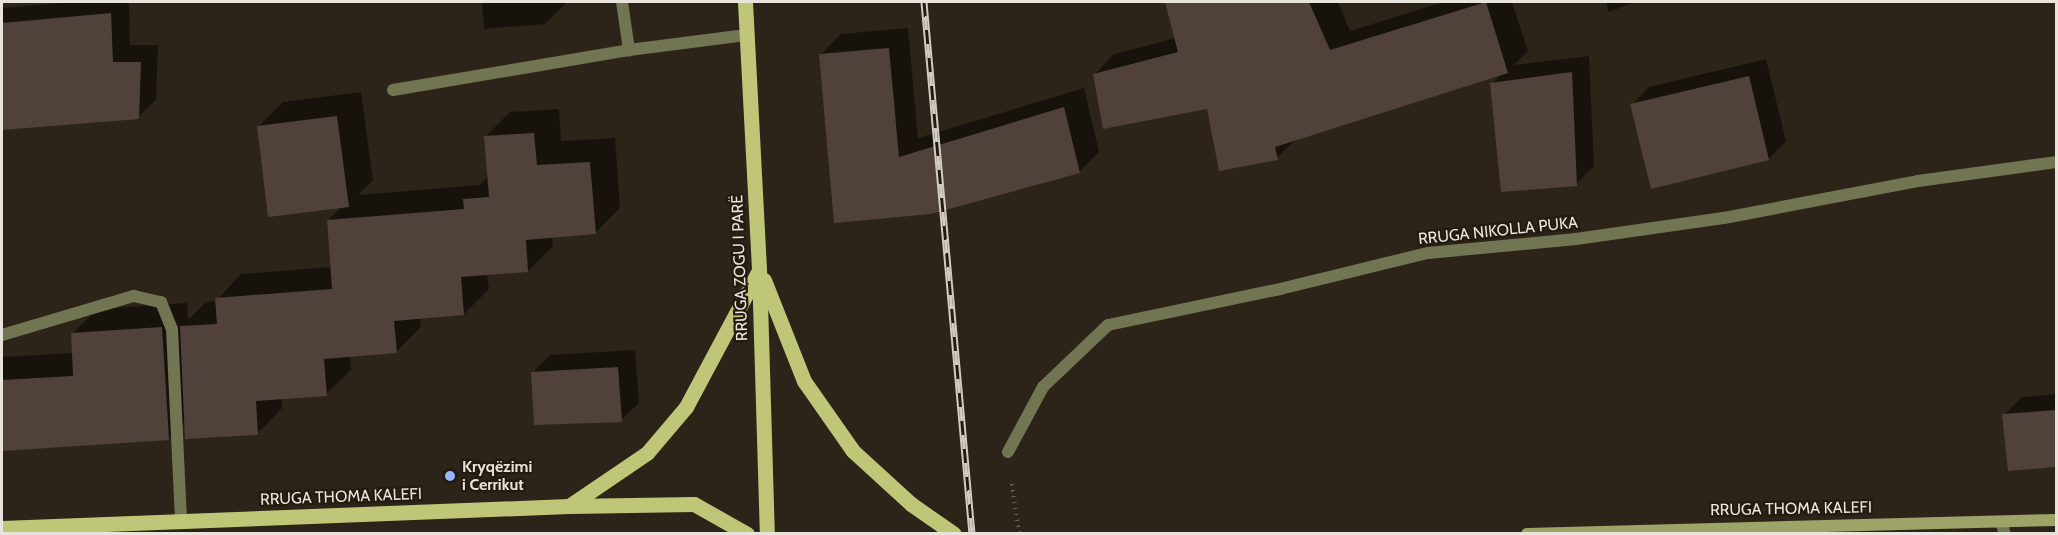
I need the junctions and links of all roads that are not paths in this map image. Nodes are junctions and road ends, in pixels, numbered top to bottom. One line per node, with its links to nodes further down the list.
1 (622, 2): 4 (street)
2 (745, 2): 3 (main road, RRUGA ZOGU I PARË)
3 (746, 36): 4 (street); 7 (main road, RRUGA ZOGU I PARË)
4 (629, 50): 5 (street)
5 (393, 90)
6 (2056, 162): 9 (street, RRUGA NIKOLLA PUKA)
7 (759, 269): 10 (main road); 16 (main road, RRUGA ZOGU I PARË); 17 (main road)
8 (2, 335): 12 (street)
9 (1008, 452)
10 (569, 506): 12 (main road, RRUGA THOMA KALEFI); 15 (main road, RRUGA THOMA KALEFI)
11 (2056, 520): 14 (main road, RRUGA THOMA KALEFI)
12 (181, 521): 13 (main road, RRUGA THOMA KALEFI)
13 (2, 528)
14 (2003, 528): 18 (main road, RRUGA THOMA KALEFI)
15 (747, 534)
16 (767, 534)
17 (954, 534)
18 (1527, 534)

